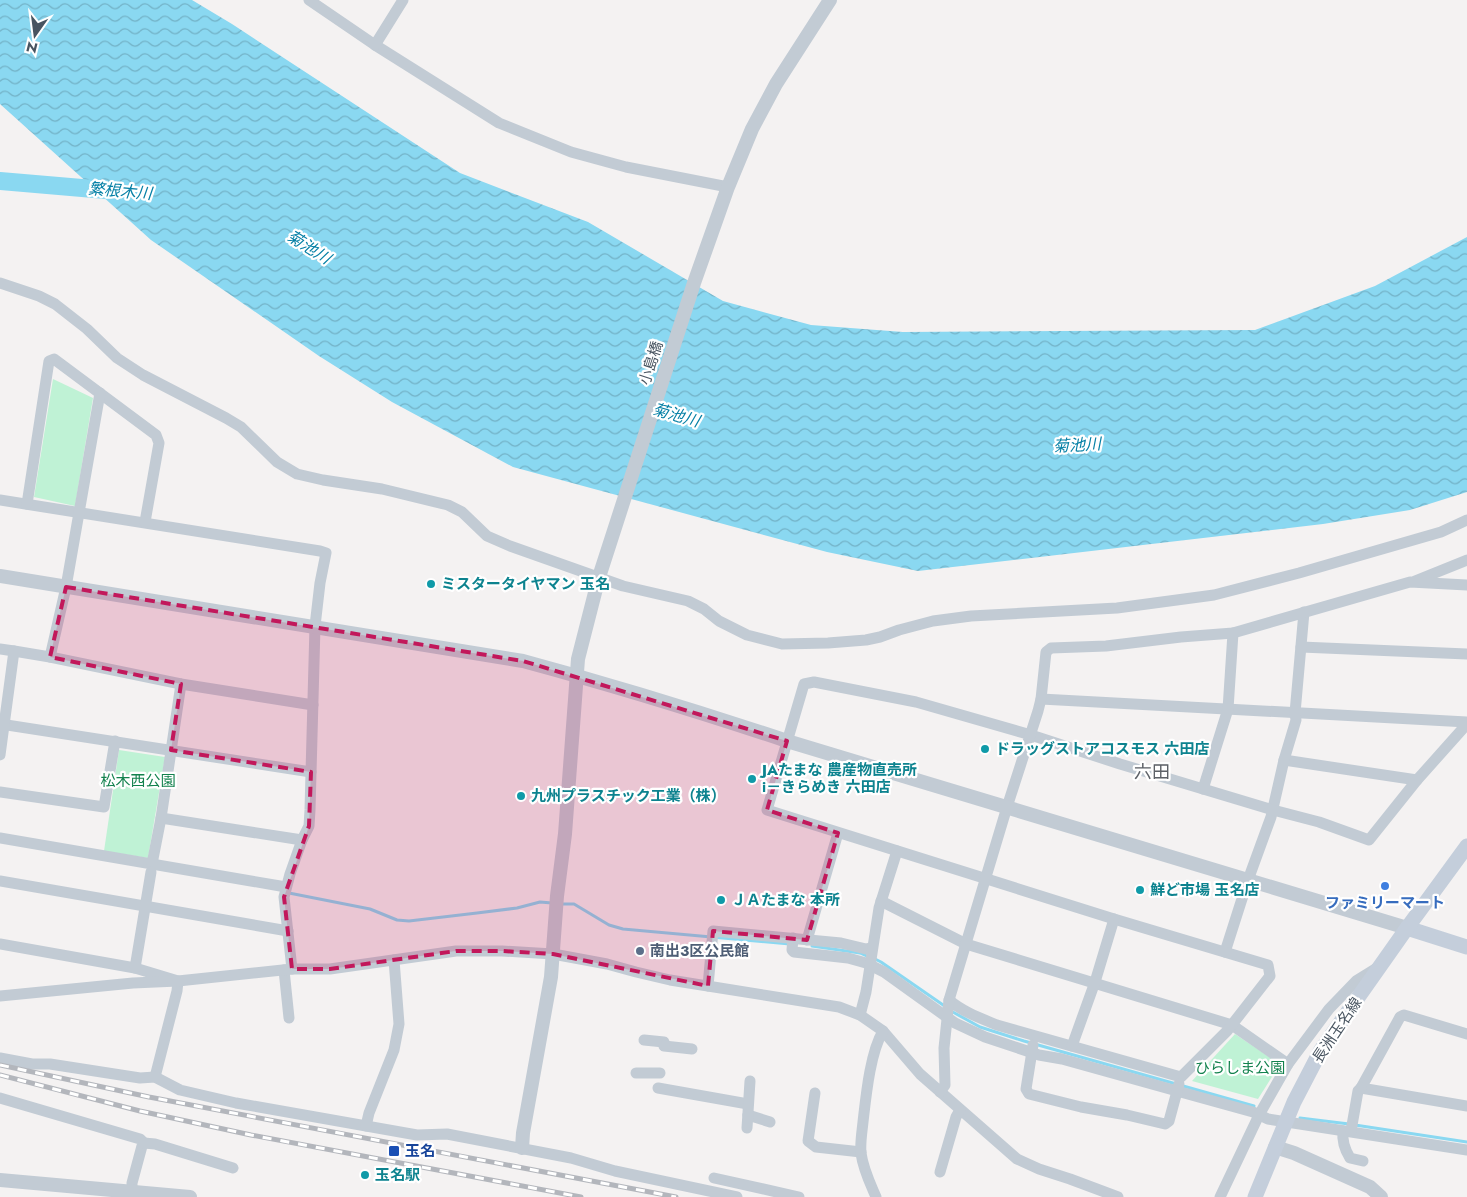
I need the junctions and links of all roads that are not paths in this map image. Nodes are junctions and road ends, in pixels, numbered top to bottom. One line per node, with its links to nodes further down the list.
1 (309, 0): 4 (street)
2 (403, 0): 4 (street)
3 (830, 0): 5 (street, 小島橋)
4 (375, 45): 5 (street)
5 (726, 192): 14 (street, 小島橋)
6 (0, 283): 14 (street)
7 (100, 393): 9 (street); 10 (street); 12 (street)
8 (0, 500): 9 (street)
9 (27, 504): 10 (street)
10 (80, 513): 12 (street); 17 (street)
11 (1467, 520): 14 (street)
12 (145, 522): 20 (street)
13 (1467, 560): 16 (street)
14 (600, 572): 69 (street, 小島橋)
15 (0, 576): 17 (street)
16 (1410, 582): 18 (street); 19 (street)
17 (66, 586): 20 (street); 26 (street)
18 (1467, 586)
19 (1304, 612): 21 (street); 22 (street)
20 (315, 626): 29 (street); 35 (street)
21 (1233, 633): 28 (street); 30 (street)
22 (1301, 647): 25 (street); 31 (street)
23 (0, 649): 24 (street)
24 (14, 651): 26 (street); 33 (street)
25 (1467, 654)
26 (50, 657): 27 (street)
27 (181, 684): 29 (street); 37 (street)
28 (1041, 699): 30 (street); 34 (street)
29 (313, 706): 40 (street)
30 (1228, 709): 31 (street); 42 (street)
31 (1295, 713): 32 (street); 39 (street)
32 (1467, 723): 41 (street)
33 (2, 725): 36 (street); 38 (street)
34 (1031, 735): 35 (street); 42 (street); 44 (street)
35 (787, 740): 44 (street); 47 (street)
36 (115, 742): 37 (street); 43 (street)
37 (171, 750): 40 (street); 46 (street)
38 (0, 755)
39 (1284, 760): 41 (street); 45 (street)
40 (311, 772): 49 (street)
41 (1417, 780): 45 (street)
42 (1203, 788): 45 (street)
43 (0, 792)
44 (1007, 807): 54 (street); 55 (street)
45 (1273, 810): 55 (street)
46 (161, 818): 49 (street); 53 (street)
47 (838, 833): 51 (street); 63 (street)
48 (0, 838): 53 (street)
49 (302, 840): 57 (street)
50 (1467, 846): 52 (main road, 長洲玉名線)
51 (897, 851): 54 (street); 58 (street)
52 (1462, 860): 61 (main road, 長洲玉名線)
53 (151, 868): 57 (street); 59 (street)
54 (985, 879): 60 (street); 66 (street)
55 (1248, 880): 61 (street); 68 (street)
56 (0, 881): 59 (street)
57 (285, 891): 62 (street)
58 (882, 902): 66 (street); 70 (street)
59 (146, 906): 62 (street); 73 (street)
60 (1114, 919): 68 (street); 76 (street)
61 (1407, 928): 67 (main road); 72 (main road, 長洲玉名線)
62 (288, 931): 74 (street)
63 (807, 940): 64 (street); 70 (street)
64 (792, 943): 70 (street); 77 (street)
65 (0, 944): 73 (street)
66 (966, 944): 76 (street); 79 (street)
67 (1467, 947)
68 (1225, 952): 82 (street)
69 (552, 954): 71 (street); 77 (street); 111 (street, 小島橋)
70 (872, 957): 79 (street); 80 (street)
71 (394, 960): 74 (street); 106 (street)
72 (1382, 964): 90 (street); 110 (main road, 長洲玉名線)
73 (135, 968): 75 (street)
74 (288, 970): 75 (street); 81 (street)
75 (178, 981): 78 (street); 93 (street)
76 (1095, 982): 82 (street); 87 (street)
77 (708, 986): 80 (street)
78 (0, 996)
79 (948, 1009): 86 (street); 86 (street); 99 (street)
80 (860, 1015): 83 (street)
81 (289, 1018)
82 (1232, 1025): 90 (street); 95 (street)
83 (883, 1031): 99 (street); 113 (street)
84 (1467, 1034): 97 (street)
85 (644, 1040): 88 (street)
86 (1034, 1044): 87 (street); 95 (street); 95 (street)
87 (1072, 1046): 95 (street)
88 (692, 1049)
89 (0, 1058): 93 (street)
90 (1288, 1064): 104 (street)
91 (636, 1073): 92 (street)
92 (660, 1073)
93 (155, 1077): 106 (street)
94 (750, 1081): 102 (street)
95 (1179, 1084): 104 (street)
96 (658, 1088): 102 (street)
97 (1361, 1088): 101 (street); 108 (street)
98 (815, 1092): 113 (street)
99 (940, 1092): 103 (street)
100 (0, 1098): 109 (street)
101 (1467, 1106)
102 (748, 1110): 105 (street); 107 (street)
103 (960, 1110): 116 (street); 120 (street)
104 (1259, 1115): 108 (street); 126 (street)
105 (770, 1122)
106 (366, 1126): 111 (street)
107 (747, 1128)
108 (1350, 1128): 112 (street); 114 (street)
109 (144, 1143): 115 (street); 119 (street)
110 (1275, 1147): 127 (main road, 長洲玉名線); 128 (street)
111 (522, 1148): 122 (street)
112 (1467, 1150)
113 (861, 1152): 124 (street)
114 (1363, 1161)
115 (233, 1168)
116 (940, 1172)
117 (714, 1178): 123 (street)
118 (0, 1180): 119 (street)
119 (132, 1194): 121 (street)
120 (1106, 1195): 125 (street)
121 (190, 1197)
122 (737, 1197)
123 (799, 1197)
124 (876, 1197)
125 (1118, 1197)
126 (1220, 1197)
127 (1255, 1197)
128 (1381, 1197)

